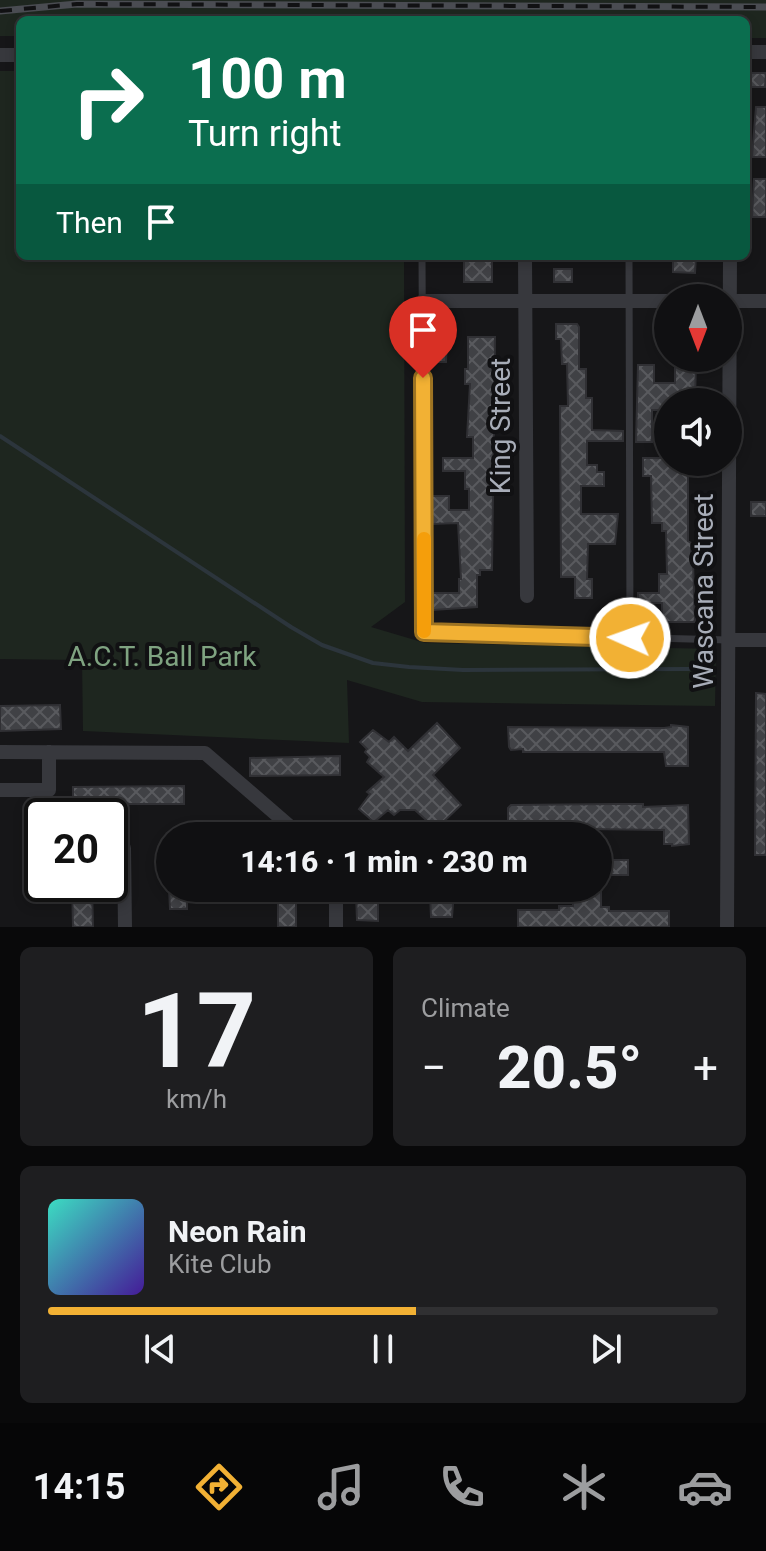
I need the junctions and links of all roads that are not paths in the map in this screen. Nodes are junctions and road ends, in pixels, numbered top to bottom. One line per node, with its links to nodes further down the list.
1 (422, 260): 6 (lane)
2 (525, 260): 11 (street, King Street)
3 (629, 260): 10 (lane)
4 (730, 260): 5 (street, Wascana Street)
5 (729, 284)
6 (423, 301): 11 (street); 14 (lane)
7 (654, 301): 10 (street)
8 (742, 301): 9 (street)
9 (766, 301)
10 (630, 302): 11 (street); 14 (lane)
11 (525, 303): 13 (street, King Street)
12 (729, 372): 15 (street, Wascana Street)
13 (527, 596)
14 (630, 638): 15 (lane)
15 (728, 640): 16 (street); 25 (street, Wascana Street)
16 (766, 640)
17 (0, 752): 18 (street)
18 (49, 752): 19 (street); 20 (street)
19 (0, 790)
20 (285, 822)
21 (125, 902): 23 (street)
22 (336, 902): 24 (street)
23 (125, 927)
24 (336, 927)
25 (727, 927)

